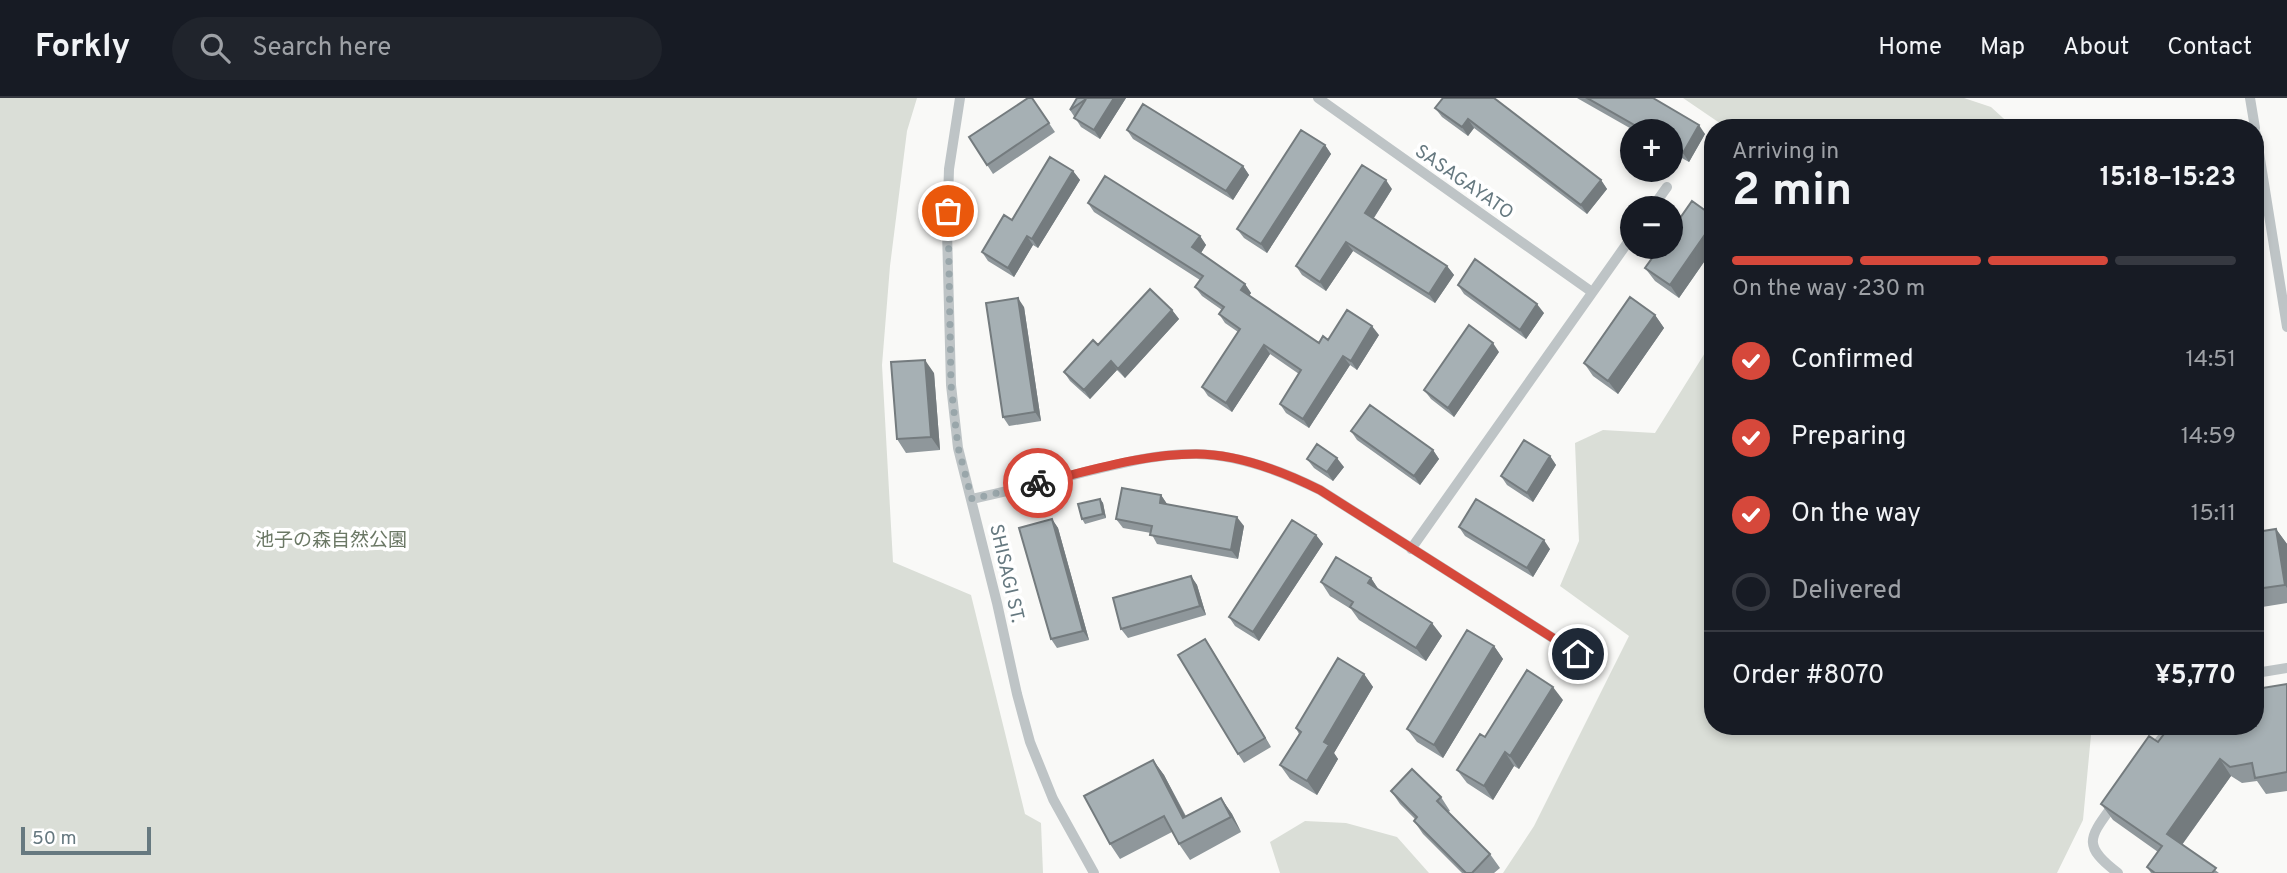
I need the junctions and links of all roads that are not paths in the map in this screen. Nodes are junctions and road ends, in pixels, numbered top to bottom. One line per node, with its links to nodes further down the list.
1 (960, 98): 12 (lane, SHISAGI ST.)
2 (1318, 98): 10 (lane, SASAGAYATO)
3 (2250, 98): 4 (lane)
4 (2254, 119)
5 (2264, 177): 9 (lane)
6 (1667, 187): 7 (lane)
7 (1661, 196)
8 (1620, 253): 10 (lane)
9 (2283, 280): 11 (lane)
10 (1592, 292): 13 (lane)
11 (2287, 327)
12 (972, 499): 13 (lane); 20 (lane, SHISAGI ST.)
13 (1411, 549): 14 (lane)
14 (1578, 654)
15 (2287, 667): 16 (lane)
16 (2264, 671)
17 (2165, 735): 18 (lane)
18 (2144, 762)
19 (2120, 794): 21 (lane)
20 (1094, 873)
21 (2118, 873)

